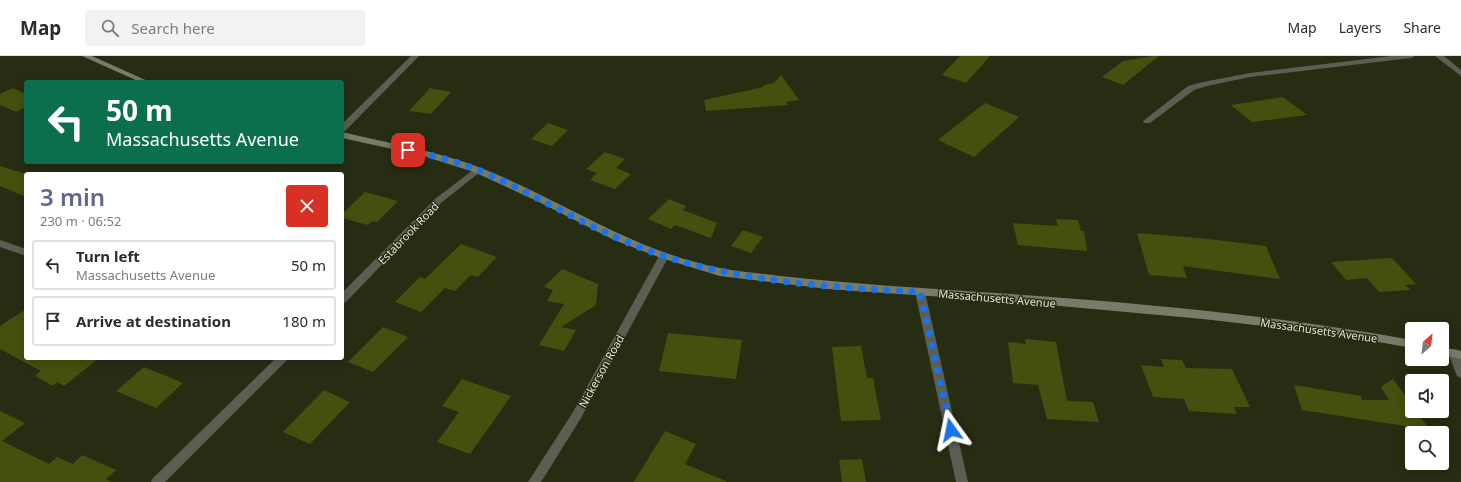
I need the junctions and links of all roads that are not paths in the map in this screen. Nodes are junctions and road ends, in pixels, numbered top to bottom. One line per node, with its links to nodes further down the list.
1 (86, 56): 6 (main road)
2 (415, 56): 8 (street)
3 (1411, 56): 7 (street)
4 (1439, 56): 5 (street)
5 (1461, 74)
6 (141, 80)
7 (1146, 121)
8 (344, 127)
9 (344, 135): 10 (main road, Massachusetts Avenue)
10 (477, 170): 13 (main road, Massachusetts Avenue); 15 (street, Estabrook Road)
11 (0, 243): 12 (street)
12 (24, 252)
13 (664, 256): 14 (main road, Massachusetts Avenue); 21 (street, Nickerson Road)
14 (920, 292): 16 (main road, Massachusetts Avenue); 22 (street)
15 (344, 297)
16 (1405, 343)
17 (1457, 354): 19 (street)
18 (280, 360): 20 (street)
19 (1461, 373)
20 (157, 482)
21 (534, 482)
22 (962, 482)

